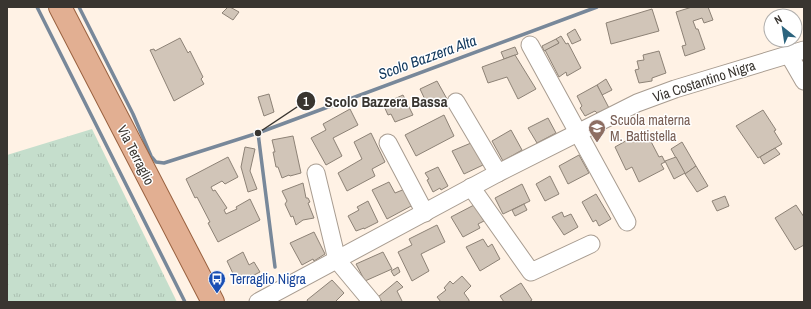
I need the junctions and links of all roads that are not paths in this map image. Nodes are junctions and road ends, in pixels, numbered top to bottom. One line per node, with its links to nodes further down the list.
1 (60, 7): 15 (main road, Via Terraglio)
2 (530, 45): 6 (street)
3 (796, 52): 4 (street); 6 (street, Via Costantino Nigra)
4 (804, 81)
5 (456, 102): 9 (street)
6 (579, 132): 9 (street, Via Costantino Nigra); 12 (street)
7 (388, 143): 11 (street)
8 (316, 173): 14 (street)
9 (498, 173): 10 (street, Via Costantino Nigra)
10 (472, 187): 11 (street, Via Costantino Nigra); 13 (street)
11 (425, 213): 14 (street, Via Costantino Nigra)
12 (626, 222)
13 (591, 244)
14 (337, 260): 16 (street, Via Costantino Nigra); 17 (street)
15 (213, 302)
16 (258, 302)
17 (372, 302)

